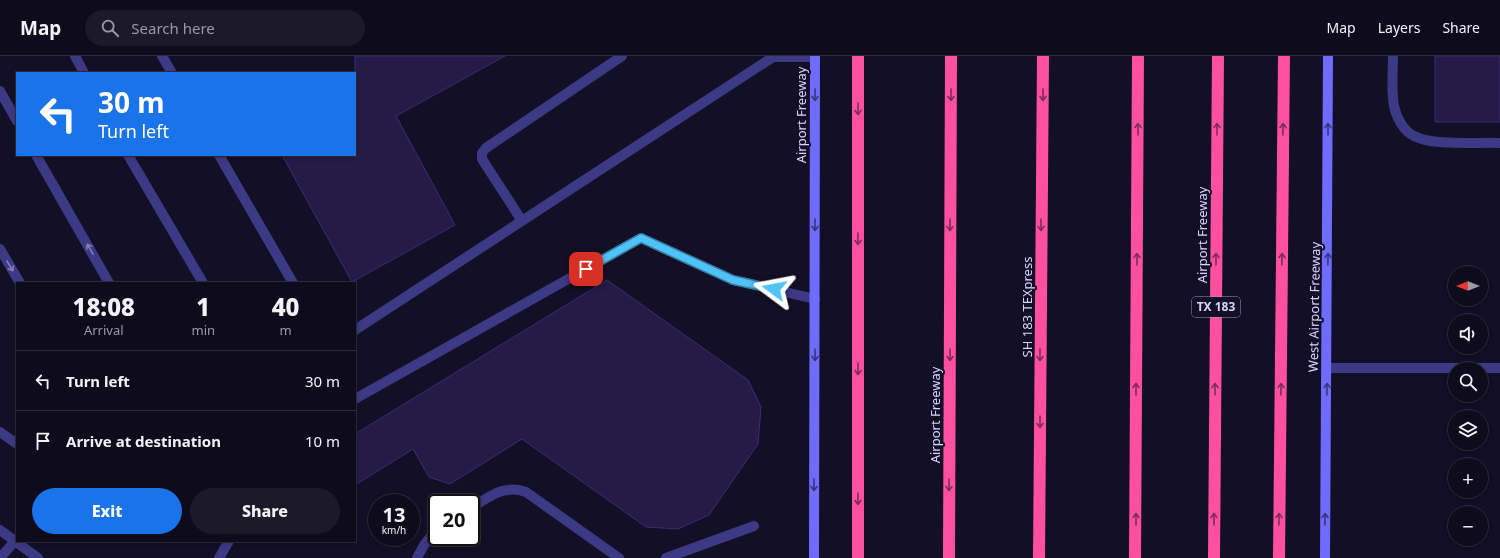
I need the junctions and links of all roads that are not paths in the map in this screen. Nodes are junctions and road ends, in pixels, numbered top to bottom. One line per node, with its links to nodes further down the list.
1 (75, 56): 14 (street)
2 (162, 56): 15 (street)
3 (622, 56): 22 (street)
4 (773, 56): 13 (street); 22 (street)
5 (858, 56): 50 (highway, one-way to 50)
6 (951, 56): 51 (highway, Airport Freeway, one-way to 51)
7 (1043, 56): 52 (highway, SH 183 TEXpress, one-way to 52)
8 (1138, 56): 53 (highway, one-way to 8)
9 (1218, 56): 54 (highway, Airport Freeway / TX 183, one-way to 9)
10 (1284, 56): 55 (highway, one-way to 10)
11 (1328, 56): 30 (main road, West Airport Freeway, one-way to 11)
12 (1393, 56): 18 (street)
13 (816, 57): 28 (main road, Airport Freeway, one-way to 28)
14 (83, 72)
15 (171, 72)
16 (0, 91): 17 (street)
17 (16, 119)
18 (1500, 142)
19 (37, 156): 25 (street, one-way to 19)
20 (129, 156): 26 (street)
21 (220, 156): 27 (street)
22 (522, 220): 29 (street)
23 (0, 249): 24 (street, one-way to 24)
24 (19, 282)
25 (108, 282)
26 (202, 282)
27 (292, 282)
28 (815, 299): 32 (street); 49 (main road, Airport Freeway, one-way to 49)
29 (356, 329)
30 (1327, 368): 31 (street); 56 (main road, West Airport Freeway, one-way to 30)
31 (1500, 368)
32 (356, 398)
33 (0, 432): 34 (street)
34 (16, 443)
35 (480, 503): 47 (street)
36 (754, 526): 42 (street)
37 (0, 530): 39 (street)
38 (428, 539): 46 (street)
39 (16, 541): 43 (street)
40 (17, 542): 44 (street)
41 (229, 542): 45 (street)
42 (688, 555): 48 (street)
43 (0, 558)
44 (38, 558)
45 (219, 558)
46 (417, 558)
47 (619, 558)
48 (666, 558)
49 (814, 558)
50 (858, 558)
51 (949, 558)
52 (1039, 558)
53 (1135, 558)
54 (1214, 558)
55 (1279, 558)
56 (1325, 558)

